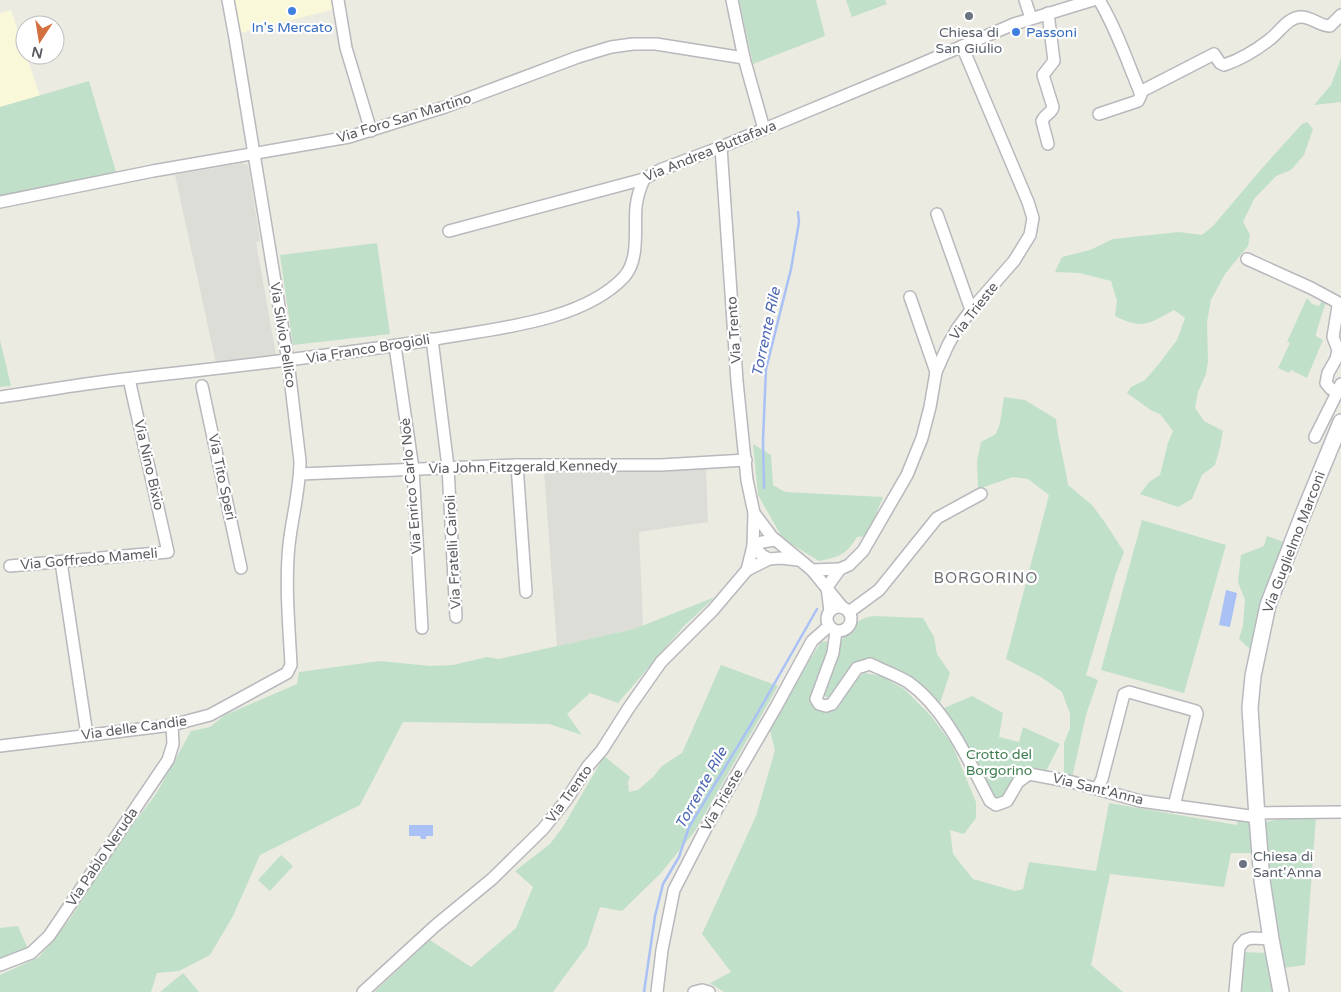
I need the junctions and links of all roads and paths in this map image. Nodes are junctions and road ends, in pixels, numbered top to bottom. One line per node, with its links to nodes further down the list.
1 (228, 0): 18 (street, Via Silvio Pellico)
2 (338, 0): 15 (street)
3 (732, 0): 11 (street)
4 (1024, 0): 9 (street)
5 (1093, 0): 7 (street, Via Andrea Buttafava)
6 (1099, 0): 12 (street)
7 (1048, 13): 9 (street, Via Andrea Buttafava); 16 (street)
8 (1341, 15): 12 (street)
9 (1031, 18): 10 (street, Via Andrea Buttafava)
10 (962, 46): 14 (street, Via Andrea Buttafava); 25 (street, Via Trieste)
11 (744, 58): 14 (street); 15 (street, Via Foro San Martino)
12 (1140, 92): 13 (street)
13 (1099, 114)
14 (764, 129): 17 (street, Via Andrea Buttafava)
15 (371, 131): 18 (street, Via Foro San Martino)
16 (1048, 144)
17 (721, 147): 19 (street, Via Andrea Buttafava); 36 (street, Via Trento)
18 (254, 153): 20 (street, Via Foro San Martino); 28 (street, Via Silvio Pellico)
19 (644, 179): 22 (street, Via Andrea Buttafava); 26 (street, Via Franco Brogioli)
20 (0, 202)
21 (937, 214): 25 (street)
22 (450, 231)
23 (1247, 259): 32 (street)
24 (910, 297): 29 (street)
25 (971, 310): 29 (street, Via Trieste)
26 (432, 339): 27 (street, Via Franco Brogioli); 38 (street, Via Fratelli Cairoli)
27 (395, 346): 28 (street, Via Franco Brogioli); 39 (street, Via Enrico Carlo Noè)
28 (288, 361): 30 (street, Via Franco Brogioli); 40 (street, Via Silvio Pellico)
29 (936, 372): 51 (street, Via Trieste)
30 (201, 377): 31 (street, Via Franco Brogioli); 50 (street, Via Tito Speri)
31 (129, 379): 33 (street, Via Franco Brogioli); 45 (street, Via Nino Bixio)
32 (1339, 388): 35 (street)
33 (0, 397)
34 (1341, 422): 68 (street, Via Guglielmo Marconi)
35 (1315, 437)
36 (746, 460): 37 (street, Via John Fitzgerald Kennedy); 42 (street, Via Trento)
37 (517, 465): 38 (street, Via John Fitzgerald Kennedy); 55 (street)
38 (448, 467): 39 (street, Via John Fitzgerald Kennedy); 58 (street, Via Fratelli Cairoli)
39 (412, 469): 40 (street, Via John Fitzgerald Kennedy); 59 (street, Via Enrico Carlo Noè)
40 (300, 474): 61 (street, Via Silvio Pellico)
41 (981, 494): 56 (street)
42 (754, 513): 43 (street, Via Trento); 44 (street, Via Trento)
43 (774, 540): 44 (street); 46 (street); 47 (street, Via Trento)
44 (753, 546): 46 (street); 52 (street, Via Trento)
45 (168, 552): 48 (street, Via Goffredo Mameli)
46 (765, 560): 47 (street, Via Trento); 52 (street, Via Trento)
47 (798, 560): 53 (street, Via Trento)
48 (61, 562): 49 (street, Via Goffredo Mameli); 63 (street)
49 (10, 566)
50 (242, 568)
51 (840, 569): 53 (street); 54 (street, Via Trieste)
52 (747, 570): 71 (street, Via Trento)
53 (812, 570): 54 (street, Via Trento)
54 (827, 587): 56 (street); 57 (street)
55 (526, 592)
56 (845, 610): 57 (street); 60 (street)
57 (830, 611): 60 (street)
58 (456, 617)
59 (422, 628)
60 (832, 629): 65 (street, Via Sant'Anna); 72 (street, Via Trieste)
61 (287, 673): 62 (street, Via delle Candie)
62 (172, 725): 63 (street, Via delle Candie); 70 (street, Via Pablo Neruda)
63 (87, 735): 64 (street, Via delle Candie)
64 (0, 746)
65 (1097, 789): 66 (street, Via Sant'Anna); 66 (street)
66 (1174, 806): 68 (street, Via Sant'Anna)
67 (1341, 812): 68 (street, Via Sant'Anna)
68 (1257, 815): 69 (street, Via Guglielmo Marconi)
69 (1271, 939): 75 (street); 76 (street, Via Guglielmo Marconi)
70 (0, 965)
71 (363, 992)
72 (657, 992)
73 (694, 992): 74 (street)
74 (709, 992)
75 (1235, 992)
76 (1281, 992)

